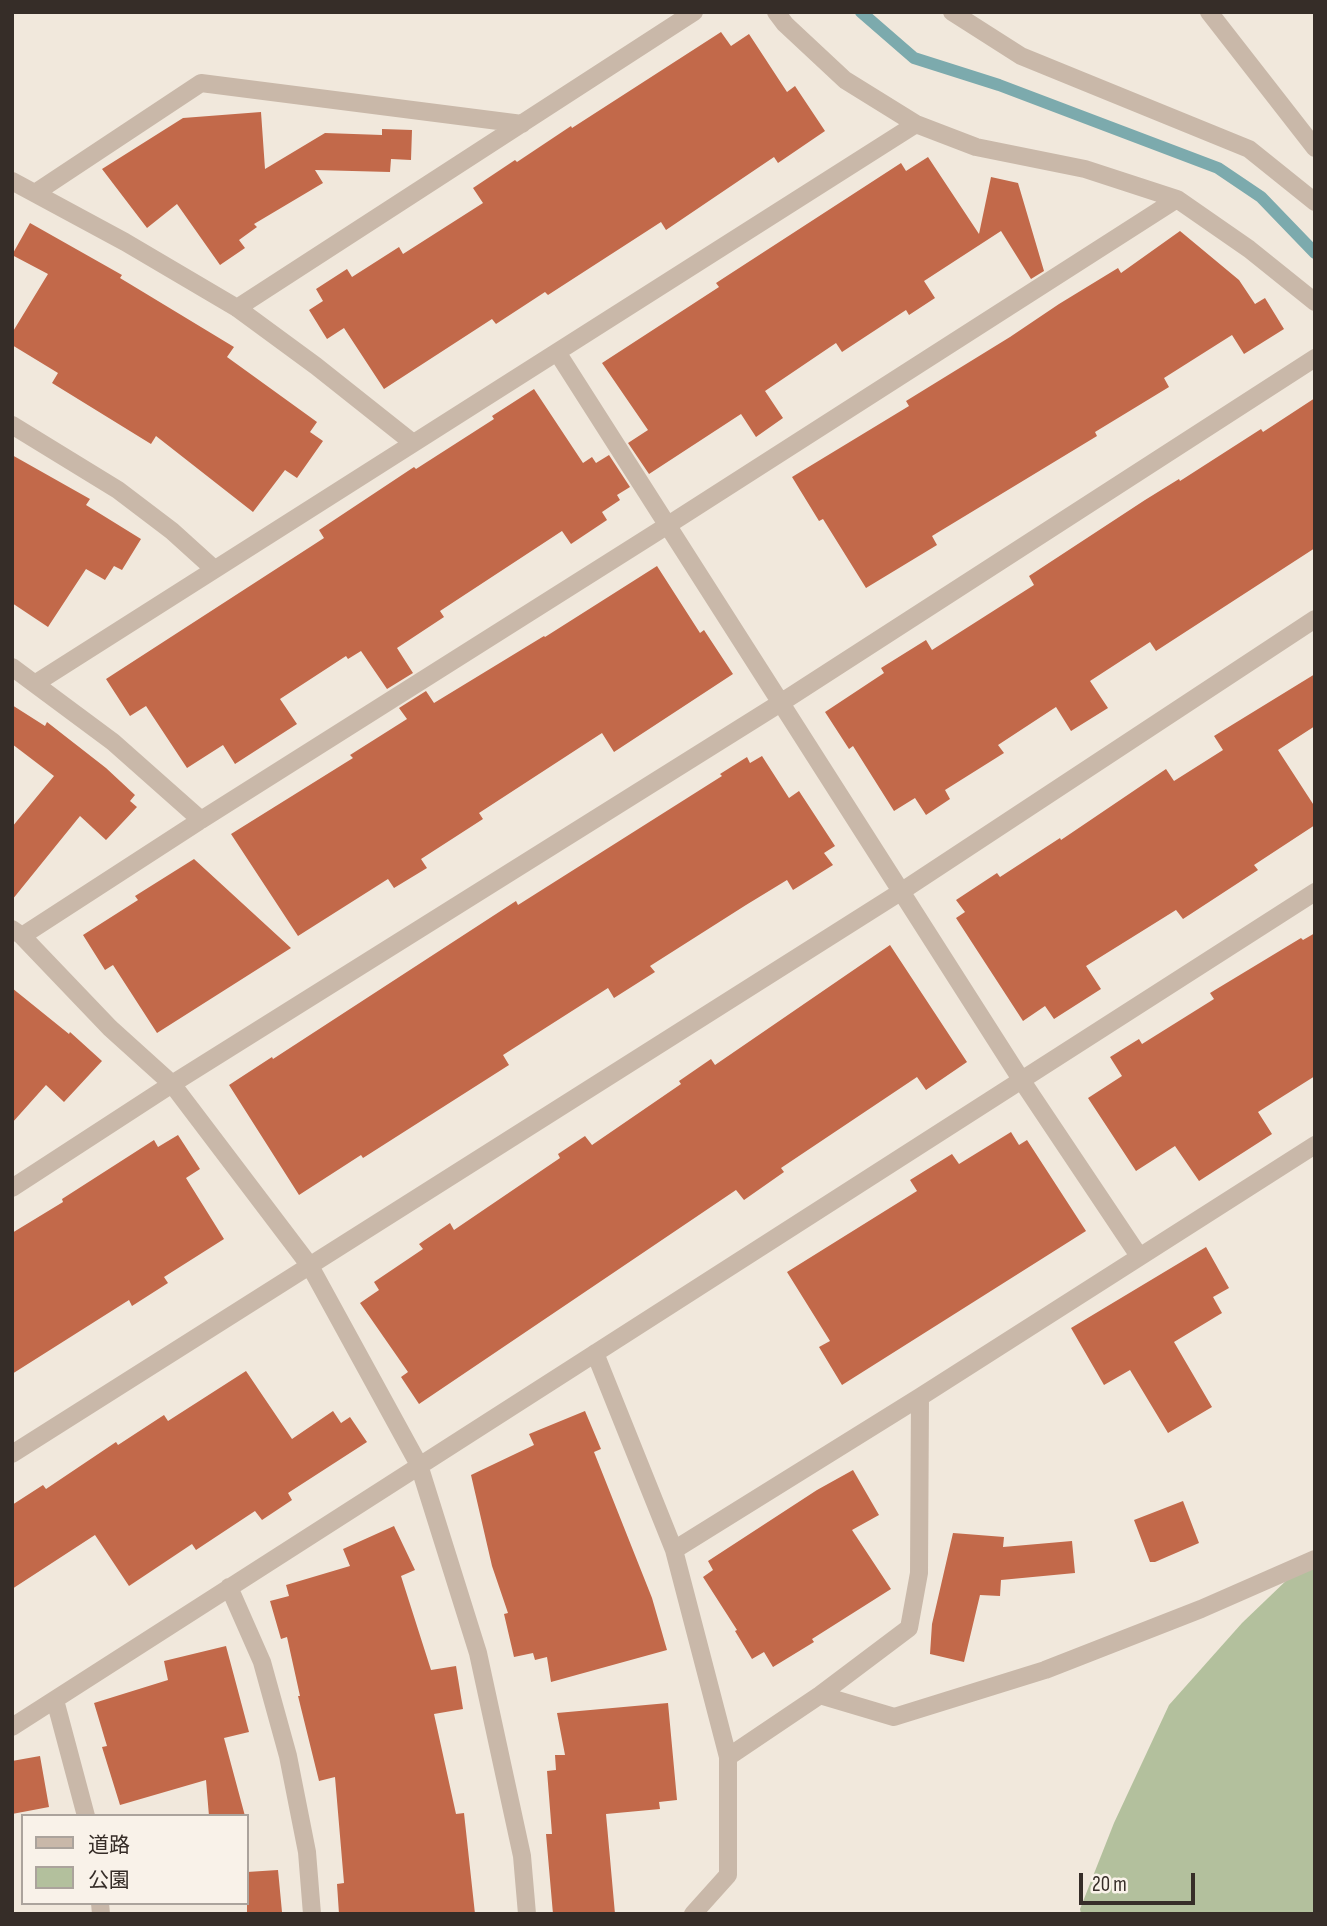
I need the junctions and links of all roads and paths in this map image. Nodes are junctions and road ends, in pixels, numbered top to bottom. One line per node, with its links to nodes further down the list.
1 (694, 12): 5 (street)
2 (776, 12): 6 (street)
3 (952, 12): 11 (street)
4 (1209, 12): 7 (street)
5 (522, 124): 9 (street); 13 (street)
6 (916, 124): 10 (street); 14 (street)
7 (1315, 148)
8 (12, 181): 9 (street)
9 (34, 192): 13 (street)
10 (1177, 199): 12 (street); 18 (street)
11 (1315, 202)
12 (1315, 302)
13 (237, 308): 17 (street)
14 (557, 352): 17 (street); 18 (street)
15 (1315, 358): 23 (street)
16 (12, 425): 19 (street)
17 (413, 443): 19 (street)
18 (668, 525): 23 (street); 24 (street)
19 (214, 569): 22 (street)
20 (1315, 619): 25 (street)
21 (12, 667): 22 (street)
22 (36, 683): 24 (street)
23 (782, 702): 25 (street); 29 (street)
24 (201, 820): 27 (street)
25 (902, 891): 28 (street); 33 (street)
26 (1315, 892): 28 (street)
27 (17, 932): 29 (street)
28 (1022, 1081): 32 (street); 34 (street)
29 (172, 1084): 31 (street); 33 (street)
30 (1315, 1145): 32 (street)
31 (12, 1188)
32 (1139, 1256): 35 (street)
33 (310, 1266): 36 (street); 37 (street)
34 (595, 1353): 37 (street); 38 (street)
35 (920, 1397): 38 (street); 41 (street)
36 (12, 1454)
37 (419, 1465): 40 (street); 47 (street)
38 (674, 1550): 44 (street)
39 (1315, 1559): 41 (street)
40 (229, 1587): 42 (street); 46 (street)
41 (821, 1695): 44 (street)
42 (55, 1700): 43 (street); 45 (street)
43 (12, 1727)
44 (728, 1757): 48 (street)
45 (85, 1814)
46 (312, 1914)
47 (527, 1914)
48 (693, 1914)

